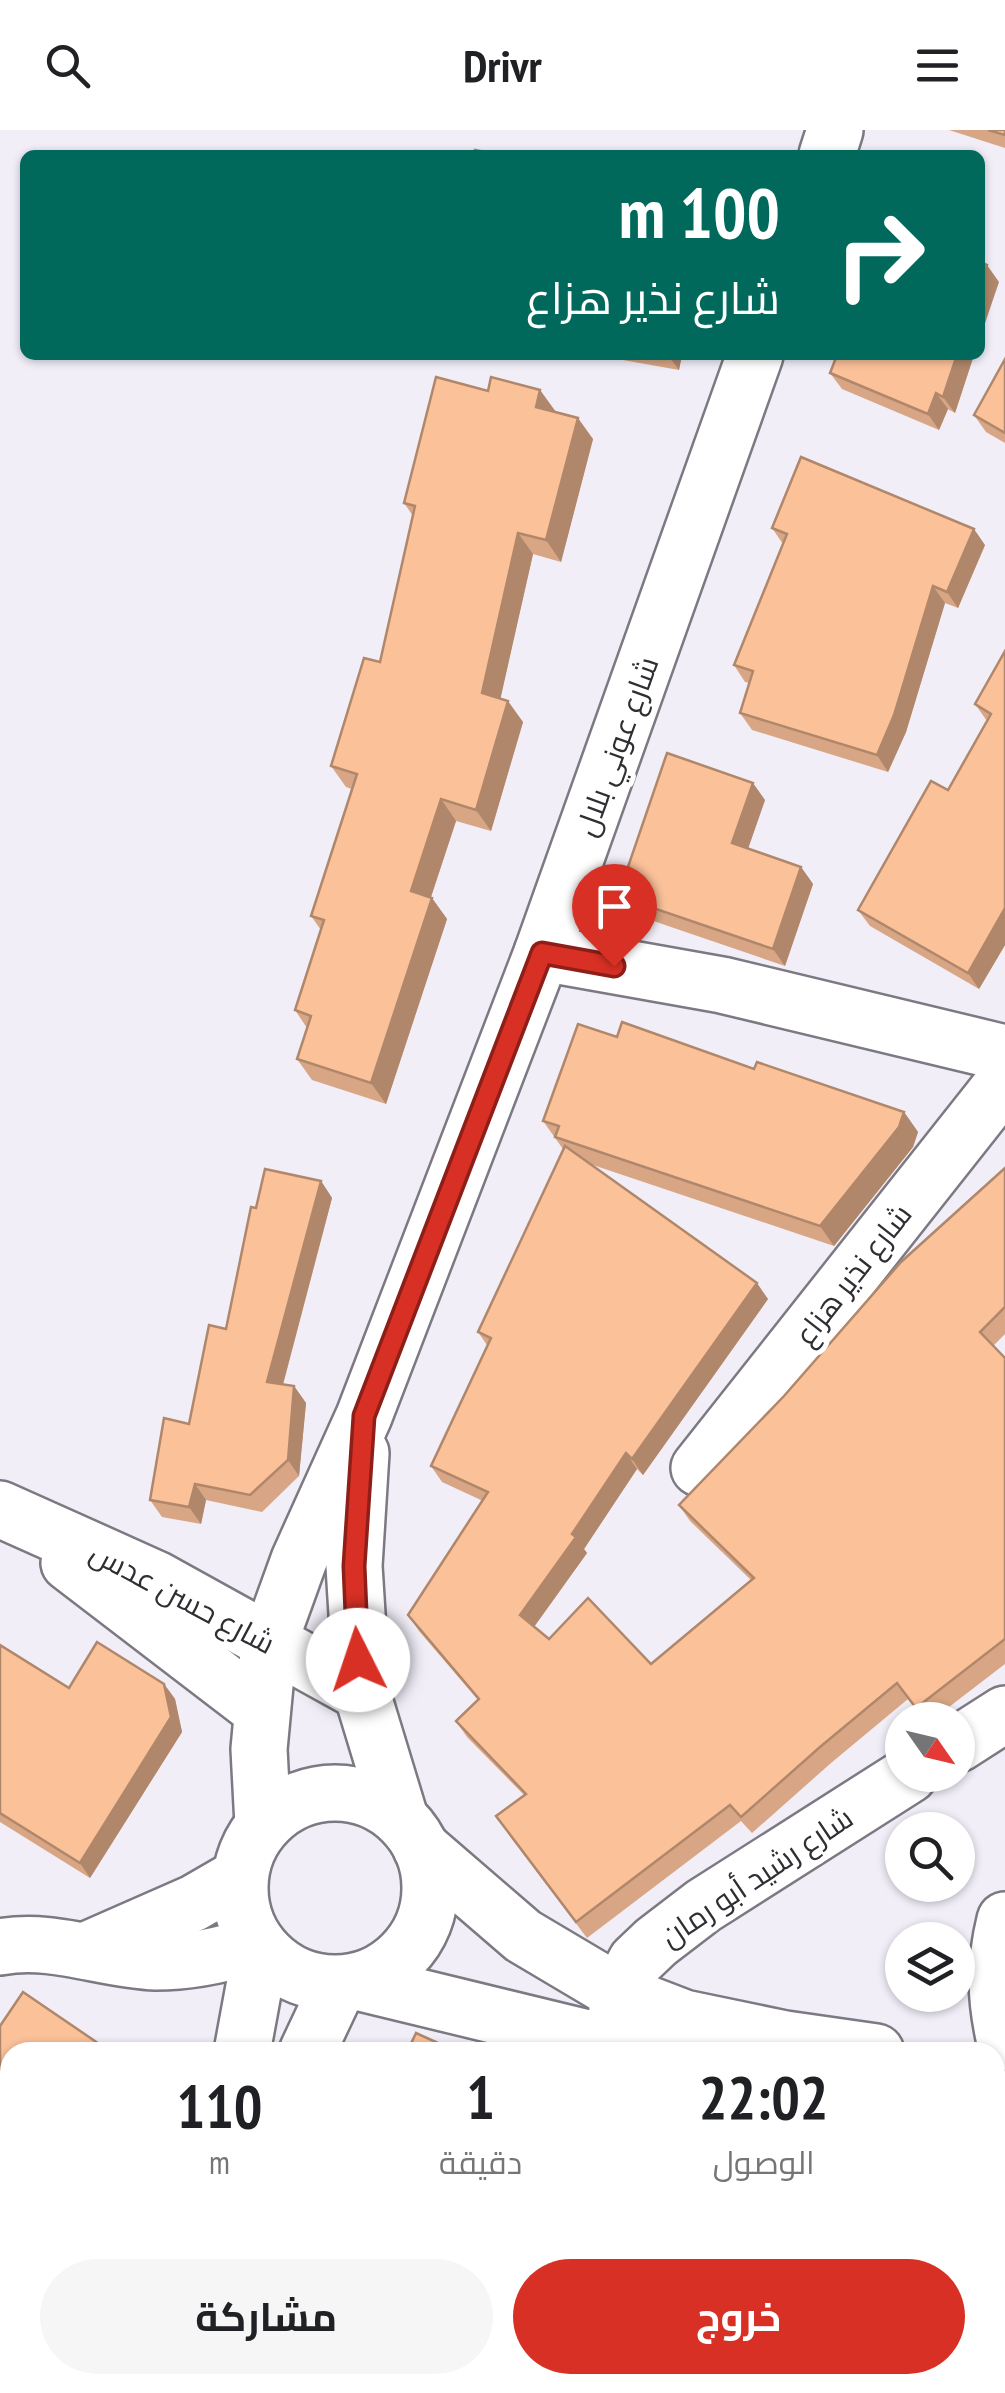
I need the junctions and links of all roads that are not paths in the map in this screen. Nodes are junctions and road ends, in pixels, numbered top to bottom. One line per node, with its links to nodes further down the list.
1 (753, 360): 2 (street, شارع عوني بلال)
2 (542, 953): 3 (street); 5 (street, شارع عوني بلال)
3 (1005, 1053)
4 (1005, 1081): 6 (street, شارع نذير هزاع)
5 (364, 1416): 8 (street, شارع عوني بلال); 9 (street, شارع عوني بلال)
6 (699, 1468)
7 (0, 1509): 8 (street, شارع حسن عدس); 10 (street, شارع حسن عدس)
8 (269, 1643): 9 (street, شارع حسن عدس); 10 (street, شارع عوني بلال)
9 (362, 1692): 15 (street, شارع عوني بلال)
10 (261, 1710): 14 (street, شارع عوني بلال)
11 (1005, 1714): 12 (street)
12 (975, 1733)
13 (885, 1790): 22 (street, شارع رشيد أبو رمان)
14 (263, 1825): 15 (street); 16 (street)
15 (410, 1833): 21 (street); 22 (street)
16 (239, 1876): 19 (street); 20 (street)
17 (1005, 1920): 26 (street)
18 (0, 1946): 20 (street)
19 (258, 1946): 20 (street); 21 (street); 23 (street)
20 (87, 1950)
21 (348, 1983): 22 (street); 24 (street)
22 (623, 2035): 25 (street)
23 (244, 2042)
24 (313, 2042)
25 (806, 2042)
26 (1005, 2042)

